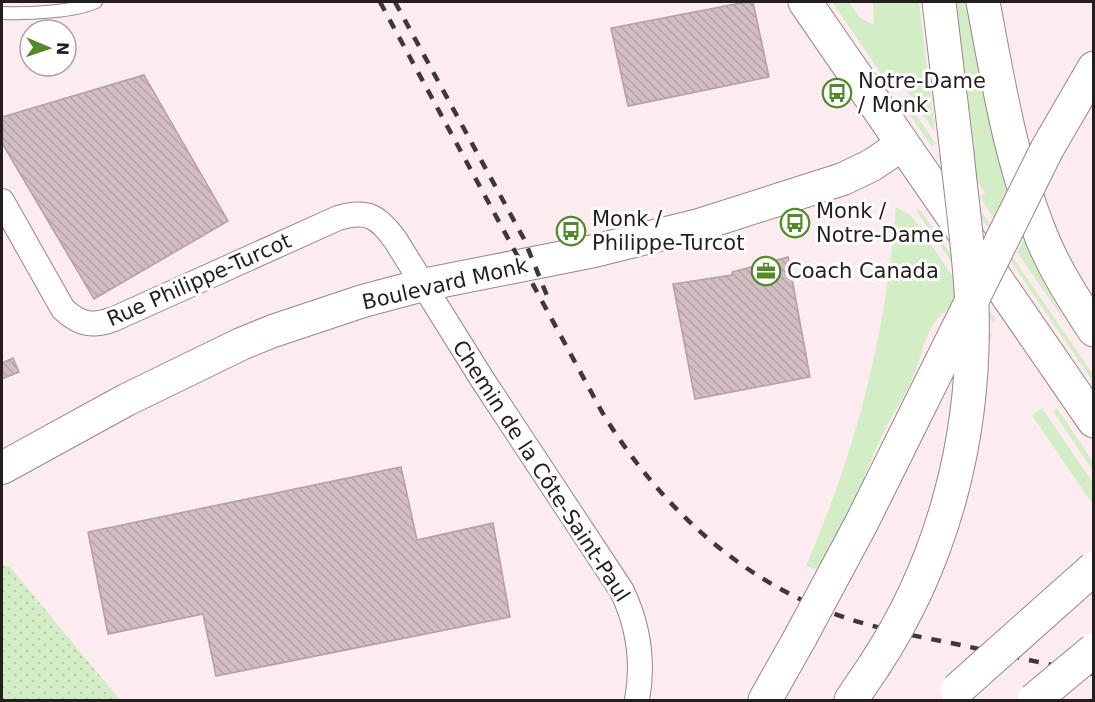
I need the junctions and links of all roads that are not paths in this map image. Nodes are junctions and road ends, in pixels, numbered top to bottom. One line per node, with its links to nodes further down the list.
1 (96, 2): 5 (lane)
2 (805, 2): 7 (main road)
3 (939, 2): 18 (main road, bridge)
4 (983, 2): 10 (main road)
5 (2, 13)
6 (1094, 68): 17 (main road, bridge)
7 (903, 144): 9 (street, Boulevard Monk); 11 (main road)
8 (2, 201): 9 (street, Rue Philippe-Turcot)
9 (423, 285): 12 (street, Boulevard Monk); 16 (street, Chemin de la Côte-Saint-Paul)
10 (1094, 330)
11 (1094, 422)
12 (2, 468)
13 (1094, 568): 15 (main road, bridge)
14 (1094, 650): 19 (main road, bridge)
15 (951, 695)
16 (637, 700)
17 (765, 700)
18 (851, 700)
19 (1034, 700)

